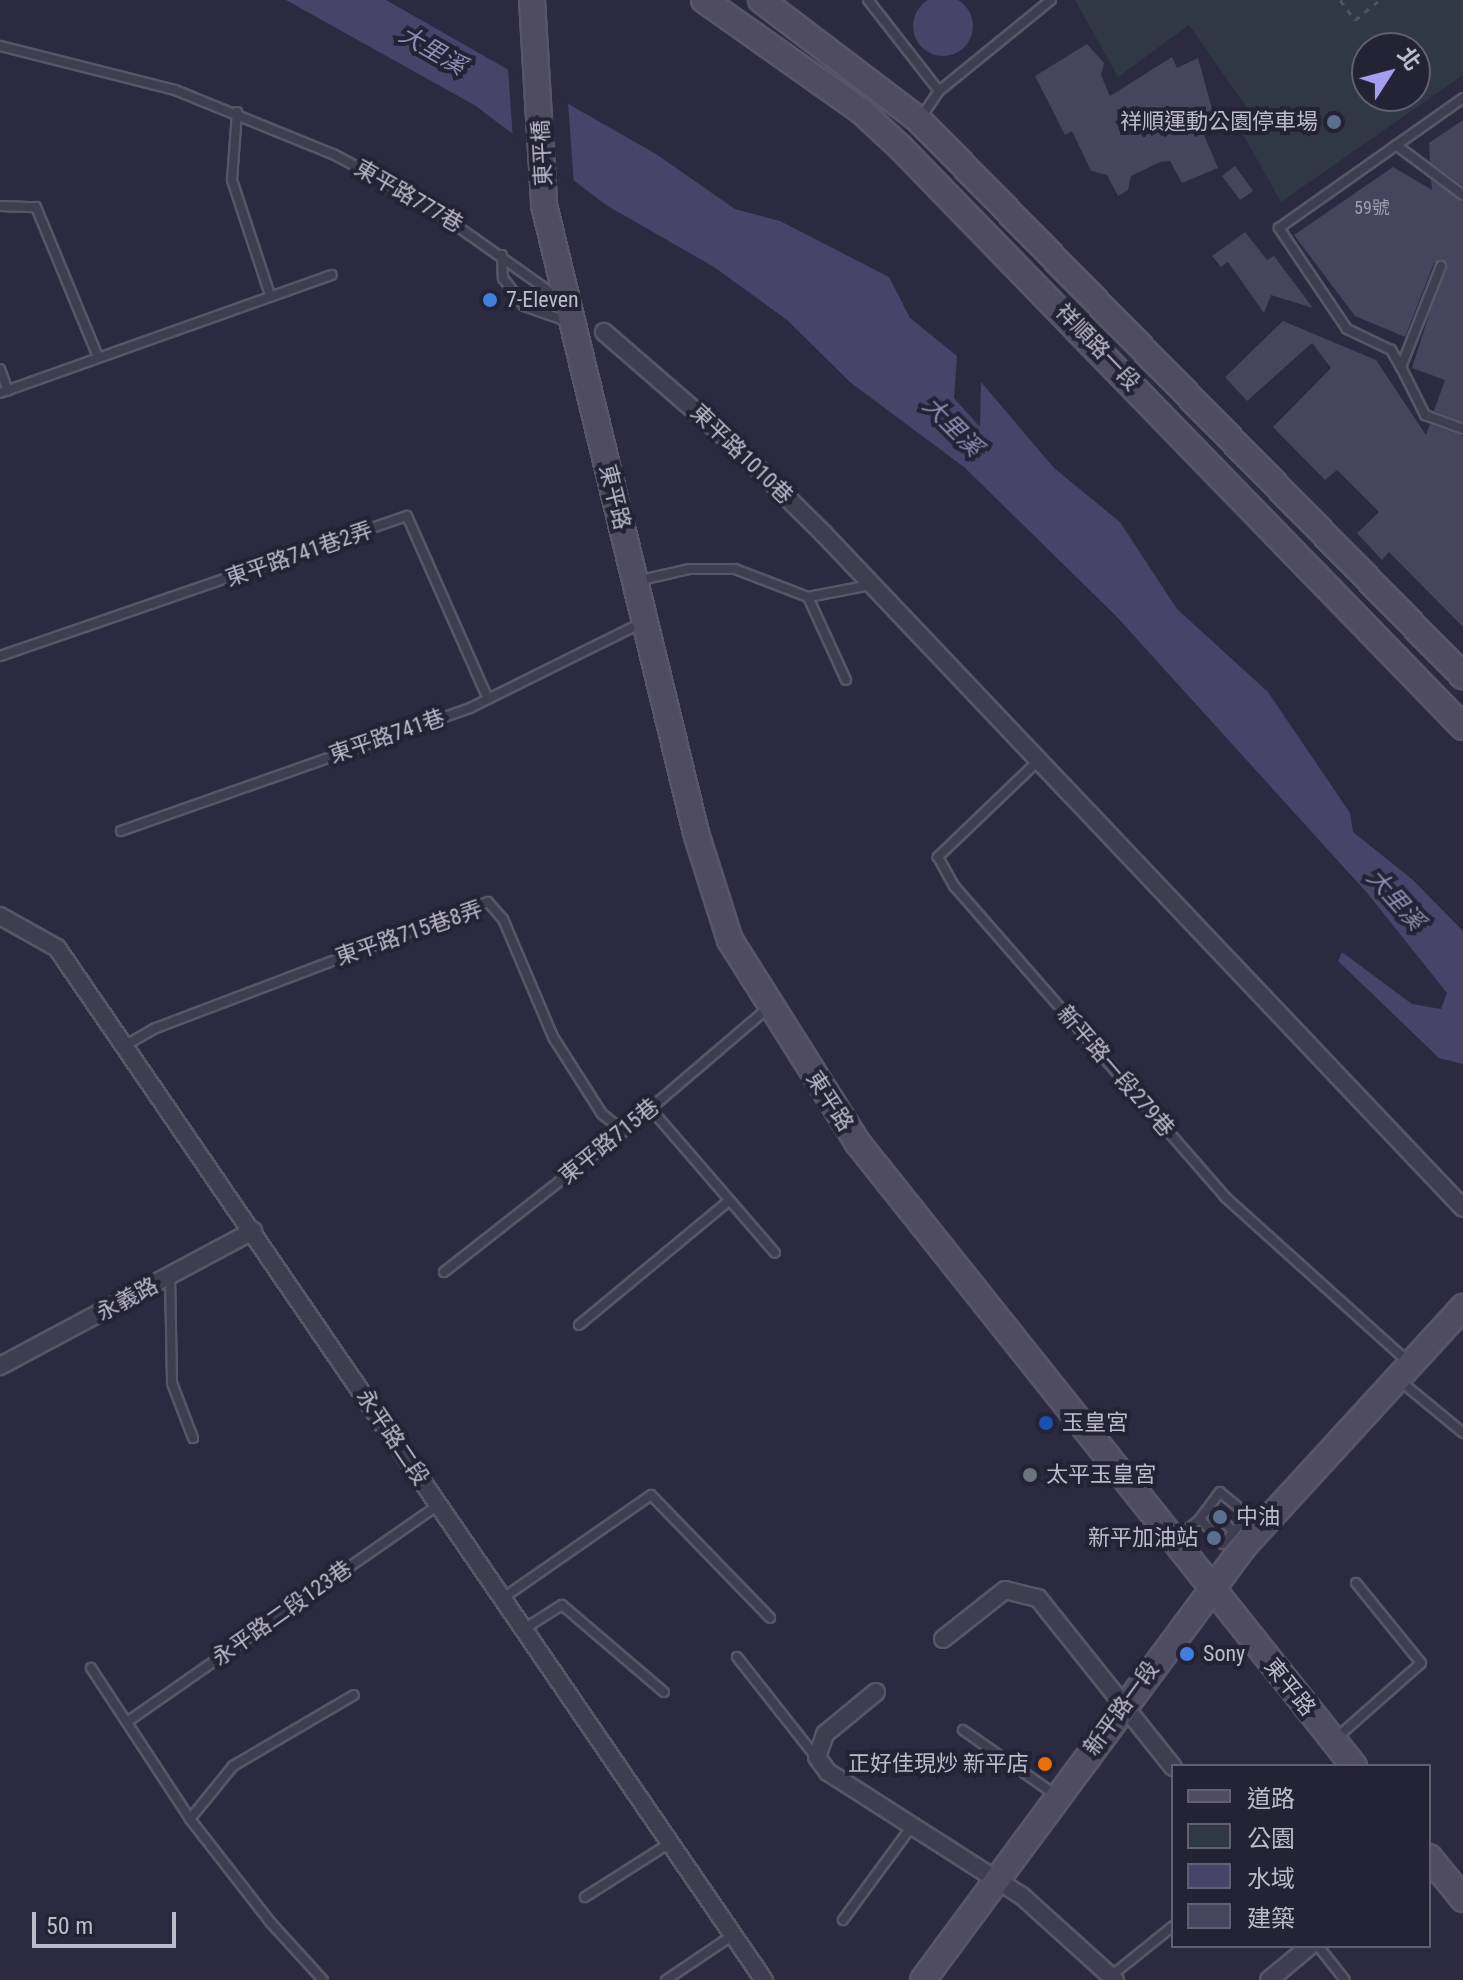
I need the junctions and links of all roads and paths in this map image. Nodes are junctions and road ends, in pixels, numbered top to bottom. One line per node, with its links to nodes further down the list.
1 (532, 0): 20 (street, 東平橋)
2 (704, 0): 35 (street, 祥順路一段)
3 (761, 0): 12 (street, 祥順路一段)
4 (868, 0): 9 (lane)
5 (1051, 0): 9 (lane)
6 (1340, 0): 7 (path)
7 (1380, 0)
8 (0, 46): 11 (lane, 東平路777巷)
9 (939, 91): 12 (lane)
10 (1463, 98): 13 (lane)
11 (237, 112): 16 (lane, 東平路777巷); 19 (lane)
12 (919, 120): 32 (street, 祥順路一段)
13 (1396, 145): 14 (lane); 23 (lane)
14 (1463, 195)
15 (0, 206): 22 (lane)
16 (502, 255): 20 (lane, 東平路777巷); 20 (lane)
17 (1441, 266): 23 (lane)
18 (332, 275): 19 (lane)
19 (270, 295): 22 (lane)
20 (569, 313): 27 (street, 東平路)
21 (604, 332): 28 (street, 東平路1010巷)
22 (98, 357): 25 (lane)
23 (1401, 367): 26 (lane)
24 (0, 369): 25 (lane)
25 (4, 392)
26 (1463, 429)
27 (636, 581): 29 (lane); 30 (street, 東平路)
28 (872, 585): 29 (lane); 36 (street, 東平路1010巷)
29 (808, 597): 33 (lane)
30 (645, 621): 34 (lane, 東平路741巷); 39 (street, 東平路)
31 (0, 656): 34 (lane, 東平路741巷2弄)
32 (1463, 676)
33 (846, 680)
34 (488, 699): 37 (lane, 東平路741巷)
35 (1463, 727)
36 (1038, 761): 44 (street); 52 (lane, 新平路一段279巷)
37 (121, 831)
38 (0, 916): 40 (street, 永平路二段)
39 (770, 1007): 41 (lane, 東平路715巷); 59 (street, 東平路)
40 (126, 1045): 42 (lane, 東平路715巷8弄); 45 (street, 永平路二段)
41 (650, 1108): 42 (lane, 東平路715巷); 43 (lane)
42 (624, 1131): 47 (lane, 東平路715巷)
43 (729, 1201): 46 (lane); 50 (lane)
44 (1463, 1208)
45 (253, 1231): 48 (street, 永義路); 55 (street, 永平路二段)
46 (775, 1253)
47 (444, 1272)
48 (170, 1275): 51 (street, 永義路); 54 (lane)
49 (1463, 1307): 52 (street, 新平路一段)
50 (579, 1325)
51 (0, 1366)
52 (1405, 1373): 53 (lane); 61 (street, 新平路一段)
53 (1463, 1433)
54 (193, 1438)
55 (439, 1505): 62 (street, 永平路二段); 72 (lane, 永平路二段123巷)
56 (1209, 1507): 57 (lane); 58 (lane); 58 (lane)
57 (1200, 1519): 58 (lane); 59 (lane)
58 (1234, 1532)
59 (1173, 1541): 61 (street, 東平路)
60 (1356, 1583): 74 (lane)
61 (1212, 1591): 71 (street, 新平路一段); 74 (street, 東平路)
62 (503, 1598): 63 (lane); 64 (street, 永平路二段)
63 (770, 1618)
64 (524, 1629): 68 (lane); 81 (street, 永平路二段)
65 (943, 1639): 71 (street)
66 (737, 1657): 75 (lane)
67 (91, 1668): 72 (lane)
68 (664, 1692)
69 (876, 1692): 75 (street)
70 (354, 1695): 79 (lane)
71 (1122, 1706): 77 (street); 78 (street, 新平路一段)
72 (127, 1722): 79 (lane)
73 (963, 1730): 78 (lane)
74 (1333, 1741): 76 (street, 東平路)
75 (817, 1757): 80 (street)
76 (1352, 1764)
77 (1171, 1765)
78 (1057, 1795): 83 (street, 新平路一段)
79 (190, 1819): 92 (lane)
80 (912, 1826): 83 (street); 86 (lane)
81 (670, 1843): 84 (lane); 88 (street, 永平路二段)
82 (1431, 1859): 85 (street)
83 (996, 1879): 91 (street); 95 (street, 新平路一段)
84 (585, 1897)
85 (1463, 1899)
86 (843, 1920)
87 (1171, 1928): 91 (lane)
88 (733, 1935): 93 (lane); 94 (street, 永平路二段)
89 (1308, 1948): 96 (street)
90 (1320, 1948): 97 (lane)
91 (1113, 1978)
92 (323, 1980)
93 (666, 1980)
94 (764, 1980)
95 (923, 1980)
96 (1269, 1980)
97 (1345, 1980)

